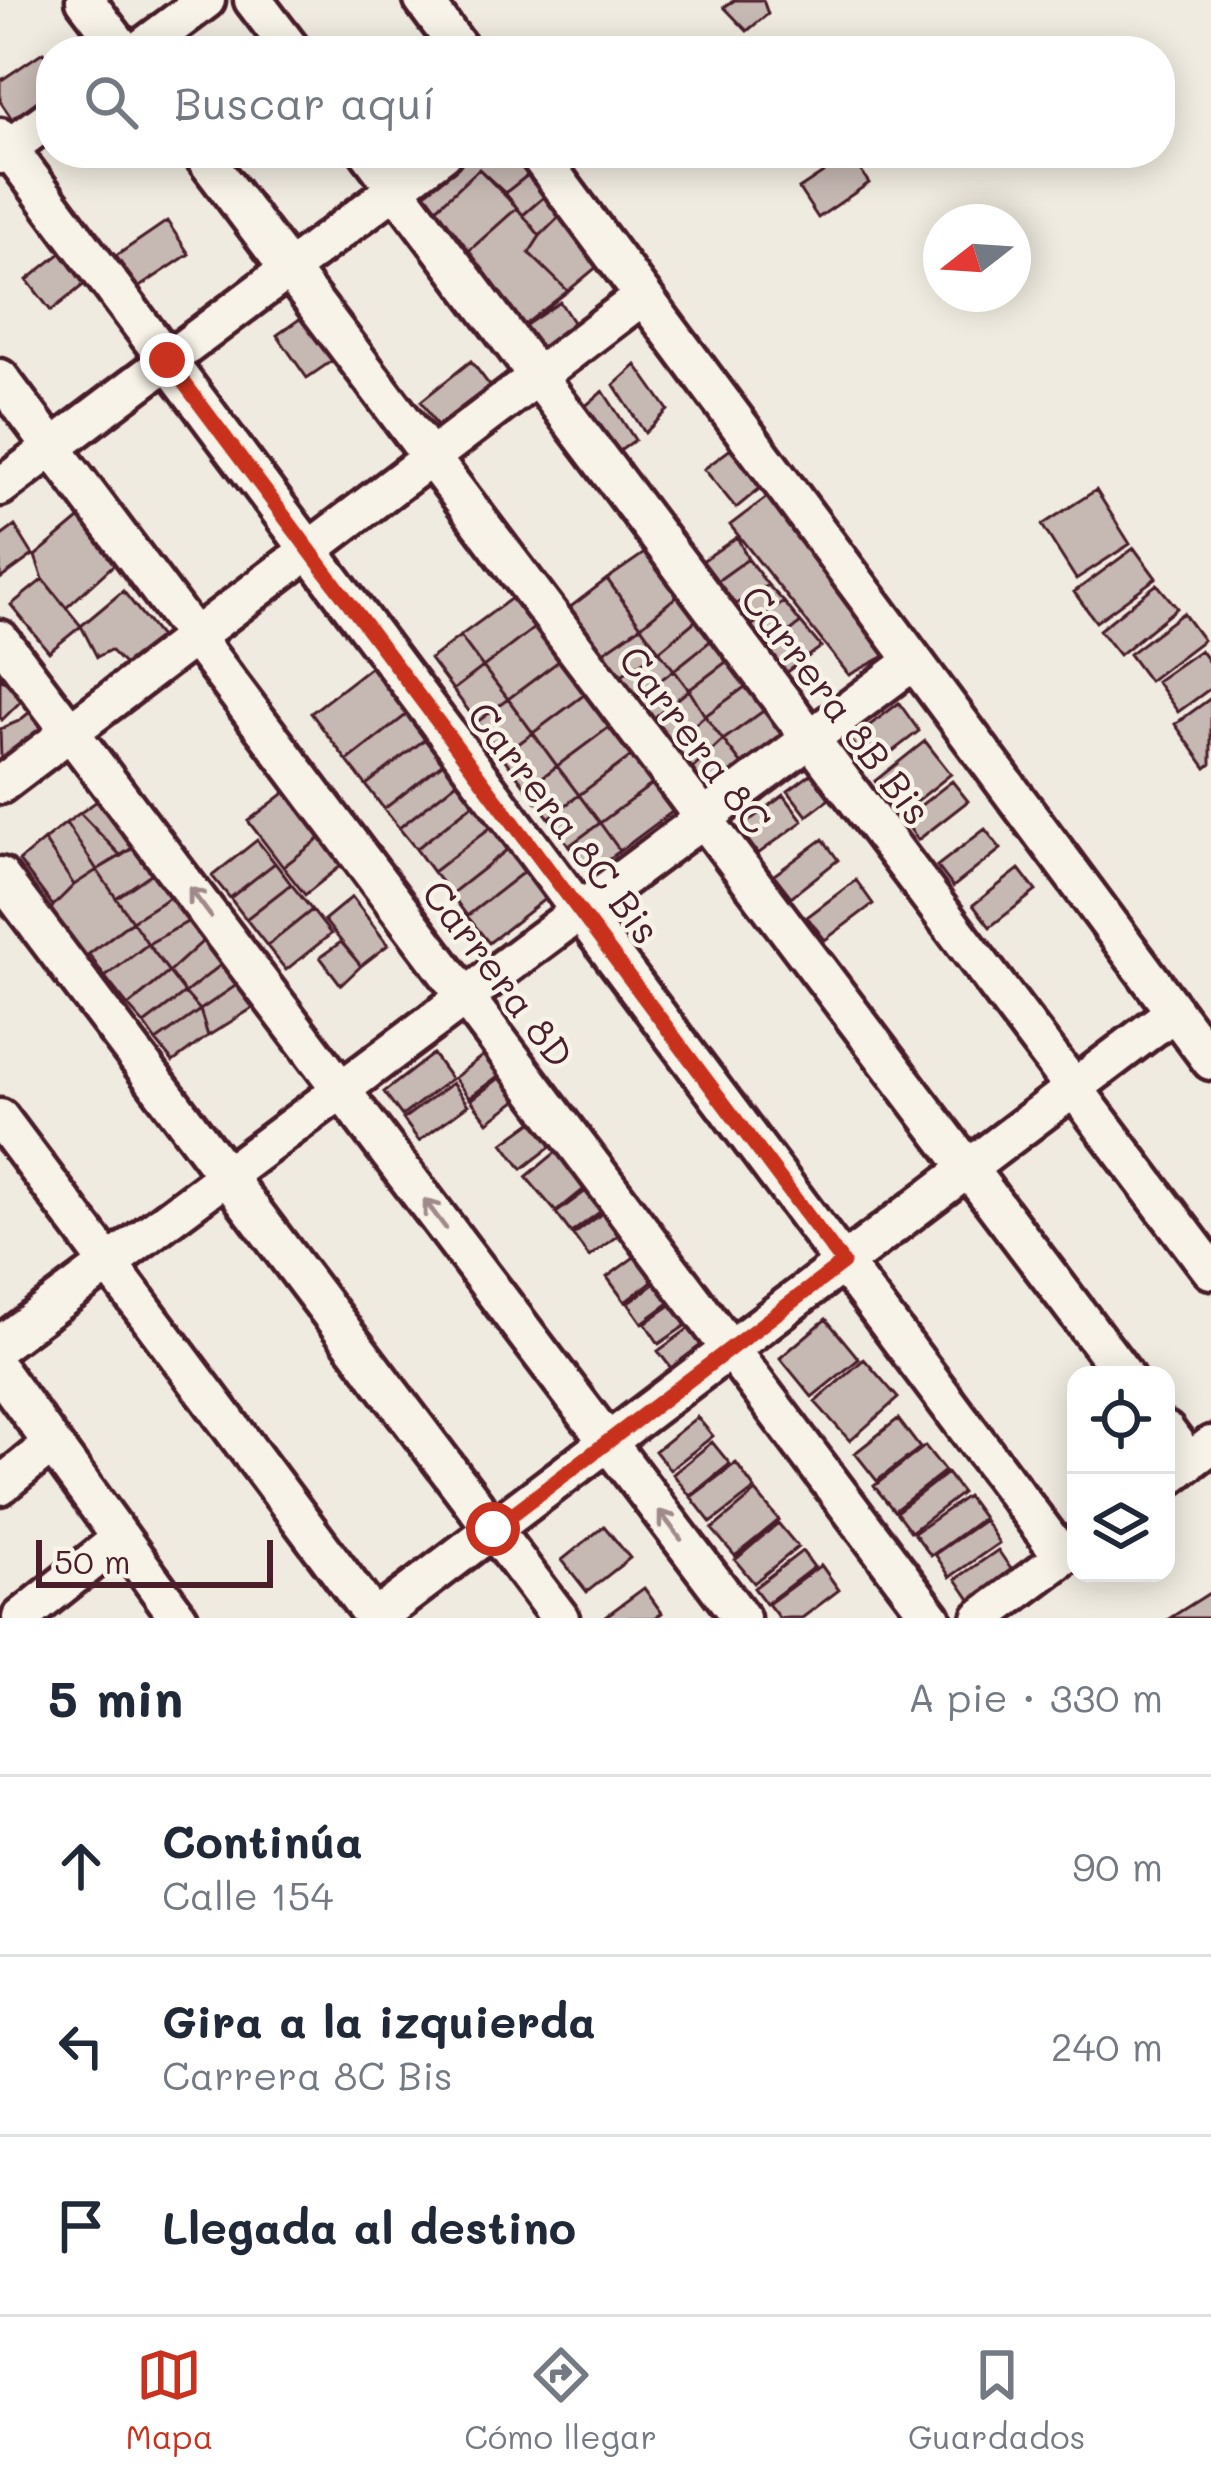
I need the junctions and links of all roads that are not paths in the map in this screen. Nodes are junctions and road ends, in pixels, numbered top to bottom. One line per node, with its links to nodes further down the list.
1 (85, 0): 5 (street)
2 (206, 0): 6 (street)
3 (253, 0): 7 (street)
4 (423, 0): 8 (street)
5 (113, 36)
6 (158, 36)
7 (281, 36)
8 (450, 36)
9 (36, 126): 10 (street)
10 (3, 147): 18 (street, Carrera 8C Bis)
11 (212, 168): 16 (street, Carrera 8C)
12 (380, 168): 15 (street, Carrera 8B Bis)
13 (423, 168): 15 (street)
14 (548, 168): 17 (street)
15 (395, 189): 16 (street); 19 (street, Carrera 8B Bis)
16 (289, 269): 18 (street); 22 (street, Carrera 8C)
17 (643, 296): 19 (street); 27 (street)
18 (167, 360): 21 (street); 24 (street, Carrera 8C Bis)
19 (537, 376): 22 (street); 29 (street, Carrera 8B Bis)
20 (0, 378): 21 (street, Carrera 8D)
21 (52, 447): 23 (street); 25 (street, Carrera 8D)
22 (431, 458): 24 (street); 31 (street, Carrera 8C)
23 (0, 487)
24 (309, 550): 25 (street); 33 (street, Carrera 8C Bis)
25 (195, 637): 28 (street); 34 (street, Carrera 8D)
26 (0, 639): 28 (street)
27 (914, 662): 29 (street); 35 (street)
28 (70, 732): 30 (street); 38 (street, one-way to 28)
29 (811, 739): 31 (street); 37 (street, Carrera 8B Bis)
30 (0, 785)
31 (704, 819): 33 (street); 40 (street, Carrera 8C)
32 (0, 875): 41 (street)
33 (580, 911): 34 (street); 42 (street, Carrera 8C Bis)
34 (465, 997): 38 (street); 46 (street, Carrera 8D)
35 (1174, 1012): 36 (street); 37 (street)
36 (1211, 1061)
37 (1074, 1088): 40 (street); 44 (street, Carrera 8B Bis)
38 (341, 1090): 41 (street); 49 (street, one-way to 38)
39 (0, 1118): 43 (street)
40 (968, 1168): 42 (street); 47 (street, Carrera 8C)
41 (226, 1176): 43 (street); 52 (street)
42 (843, 1263): 46 (street); 54 (street, Carrera 8C Bis)
43 (109, 1264): 45 (street); 58 (street)
44 (1211, 1270)
45 (0, 1345)
46 (730, 1349): 49 (street); 61 (street, Carrera 8D)
47 (1117, 1366)
48 (0, 1372): 50 (street)
49 (608, 1442): 52 (street); 60 (street, one-way to 49)
50 (52, 1444): 51 (street); 53 (street)
51 (0, 1486)
52 (493, 1529): 58 (street); 59 (street)
53 (121, 1538): 56 (street); 57 (street)
54 (1067, 1548)
55 (1067, 1554): 62 (street)
56 (21, 1618)
57 (179, 1618)
58 (375, 1618)
59 (560, 1618)
60 (741, 1618)
61 (932, 1618)
62 (981, 1618)

